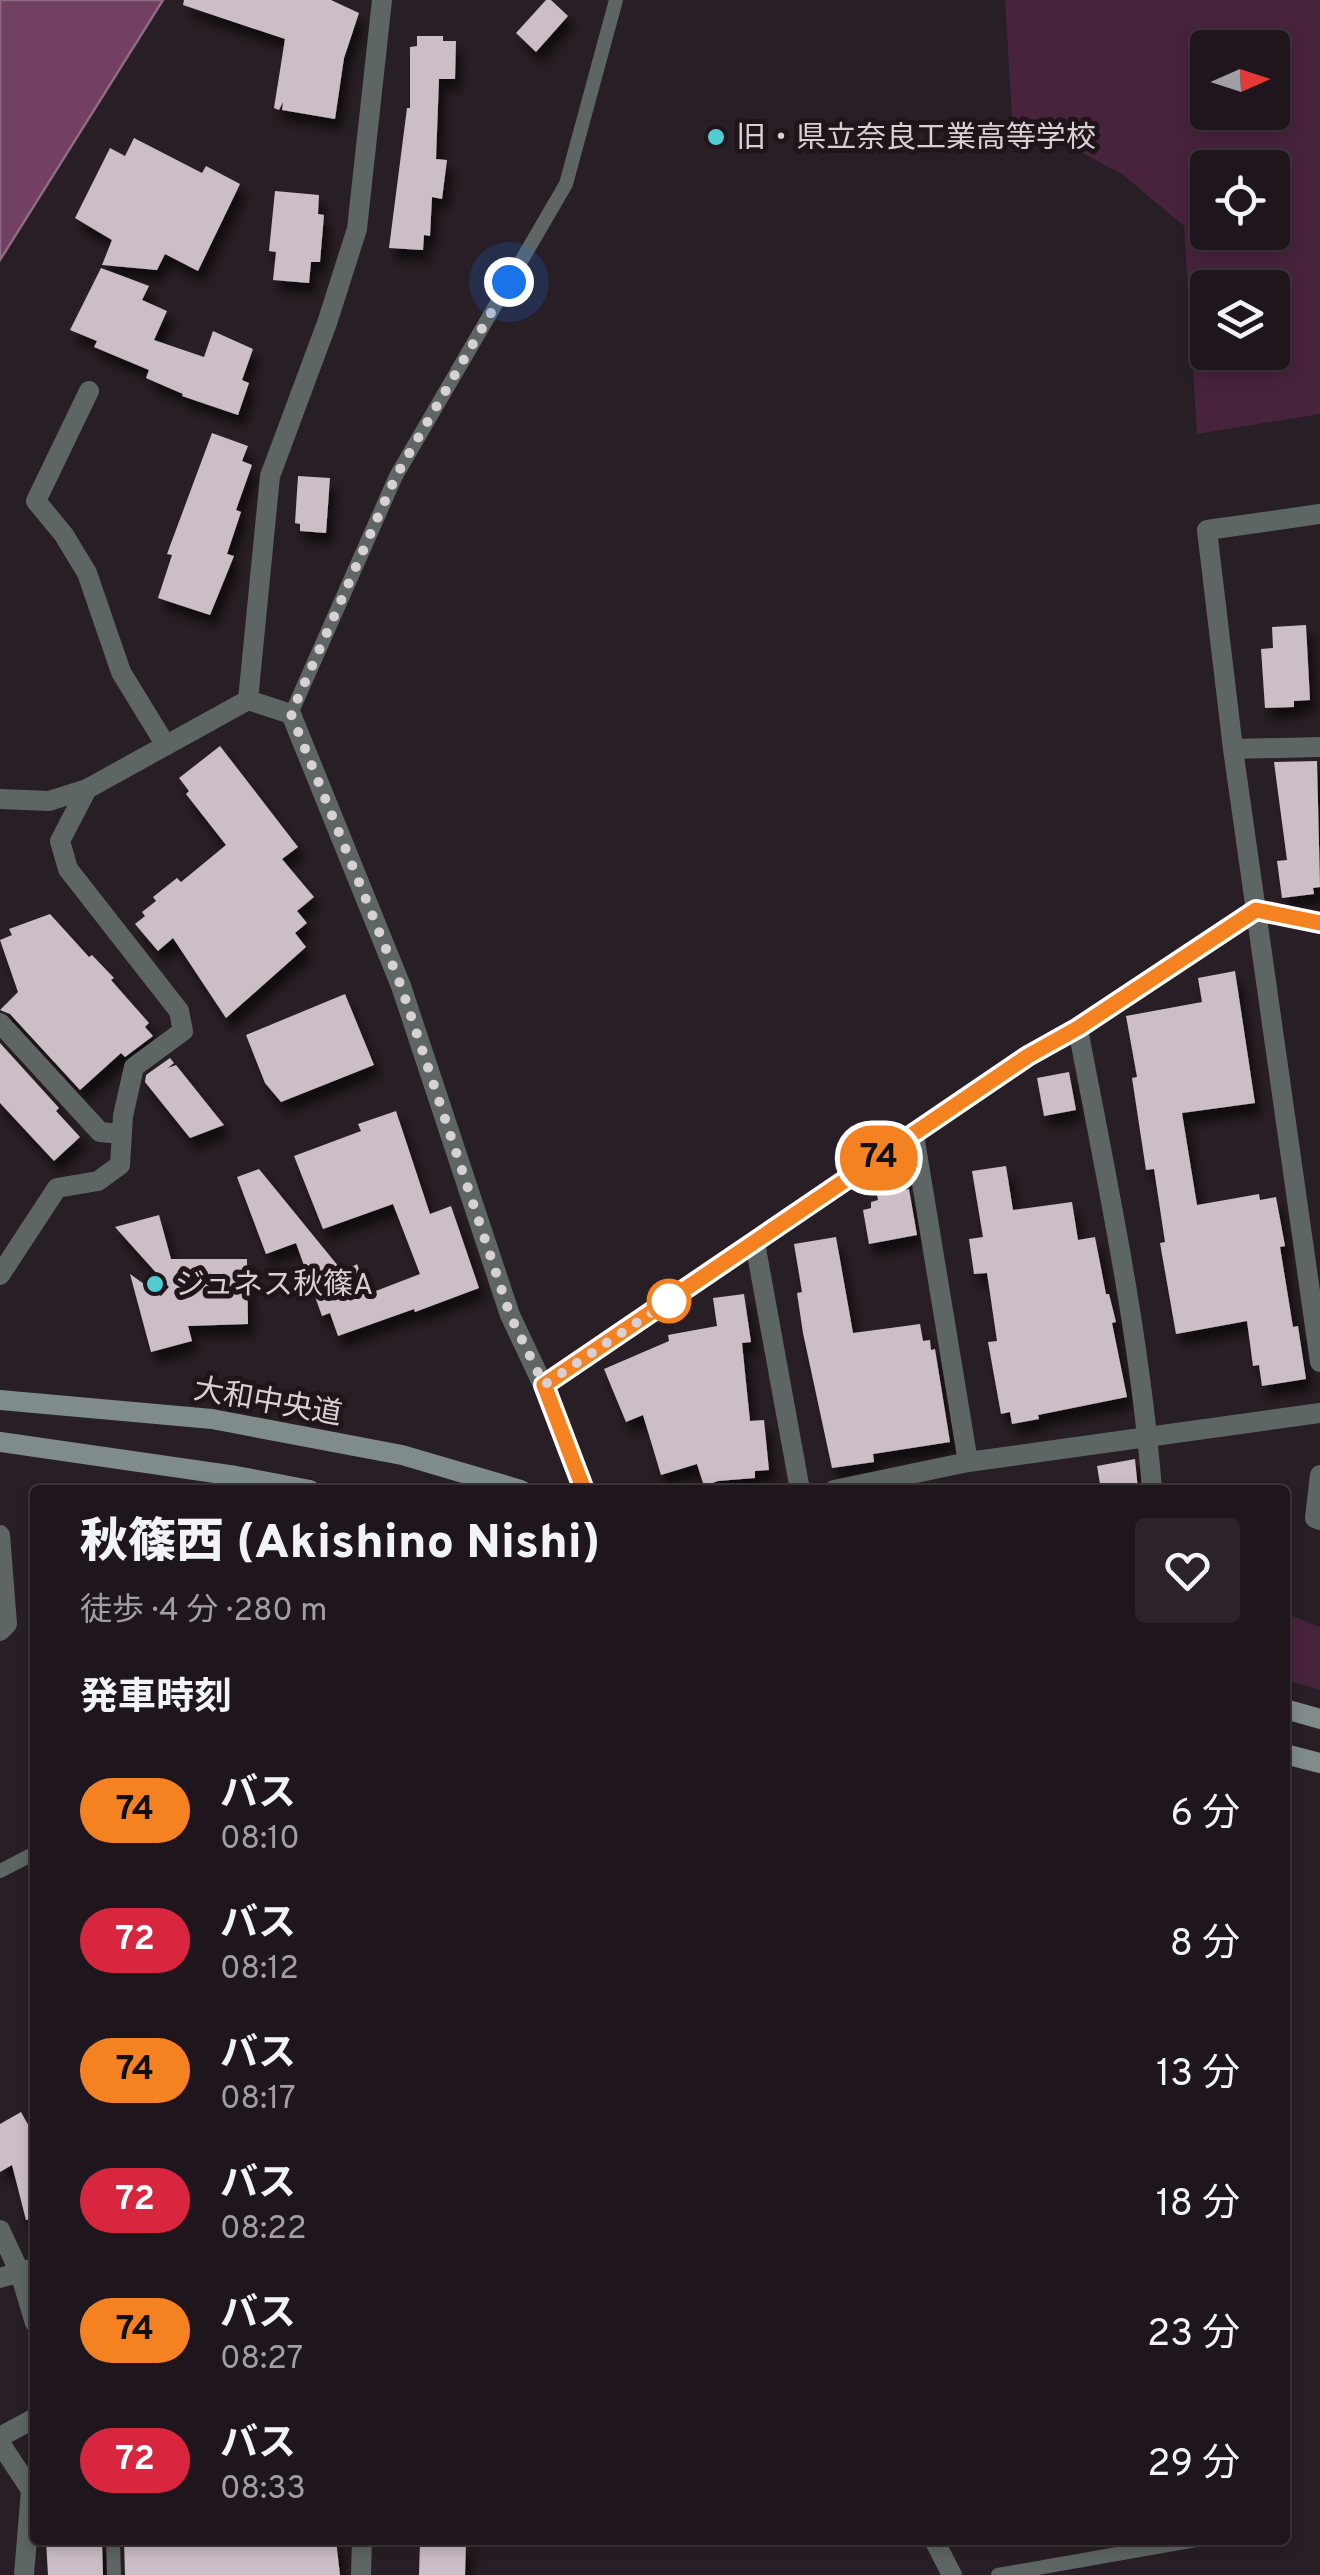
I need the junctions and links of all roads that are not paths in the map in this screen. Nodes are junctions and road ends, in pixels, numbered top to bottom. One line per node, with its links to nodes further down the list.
1 (382, 0): 5 (street)
2 (616, 0): 6 (lane)
3 (89, 392): 7 (street)
4 (1320, 514): 9 (street)
5 (248, 700): 6 (street); 7 (street)
6 (291, 714): 21 (street)
7 (166, 744): 10 (street)
8 (1320, 746): 9 (street)
9 (1233, 749): 12 (street)
10 (87, 789): 11 (street); 16 (street)
11 (0, 799)
12 (1256, 910): 13 (street); 15 (street); 20 (street)
13 (1320, 922)
14 (0, 1023): 16 (street)
15 (1078, 1028): 17 (street); 24 (street)
16 (122, 1134): 19 (street)
17 (914, 1135): 18 (street); 26 (street)
18 (755, 1243): 21 (street); 31 (street)
19 (0, 1275)
20 (1320, 1362)
21 (544, 1385): 30 (street)
22 (0, 1400): 29 (street, 大和中央道)
23 (1320, 1413): 24 (street)
24 (1148, 1437): 26 (street); 33 (street)
25 (0, 1442): 28 (street)
26 (968, 1462): 32 (street)
27 (1320, 1475): 34 (street)
28 (284, 1485)
29 (503, 1485)
30 (582, 1485)
31 (799, 1485)
32 (858, 1485)
33 (1152, 1485)
34 (1320, 1520)
35 (0, 1534): 36 (street)
36 (0, 1631)
37 (1290, 1710): 38 (street)
38 (1320, 1719)
39 (1290, 1755): 40 (street)
40 (1320, 1764)
41 (30, 1855): 42 (lane)
42 (0, 1871)
43 (0, 2230): 44 (street)
44 (18, 2273): 45 (street)
45 (30, 2308)
46 (30, 2421): 47 (street)
47 (0, 2440): 48 (street)
48 (30, 2485)
49 (30, 2518): 54 (street)
50 (113, 2545): 55 (lane)
51 (362, 2545): 56 (street)
52 (937, 2545): 57 (street)
53 (1168, 2545): 58 (lane)
54 (24, 2575)
55 (114, 2575)
56 (361, 2575)
57 (952, 2575)
58 (998, 2575)

